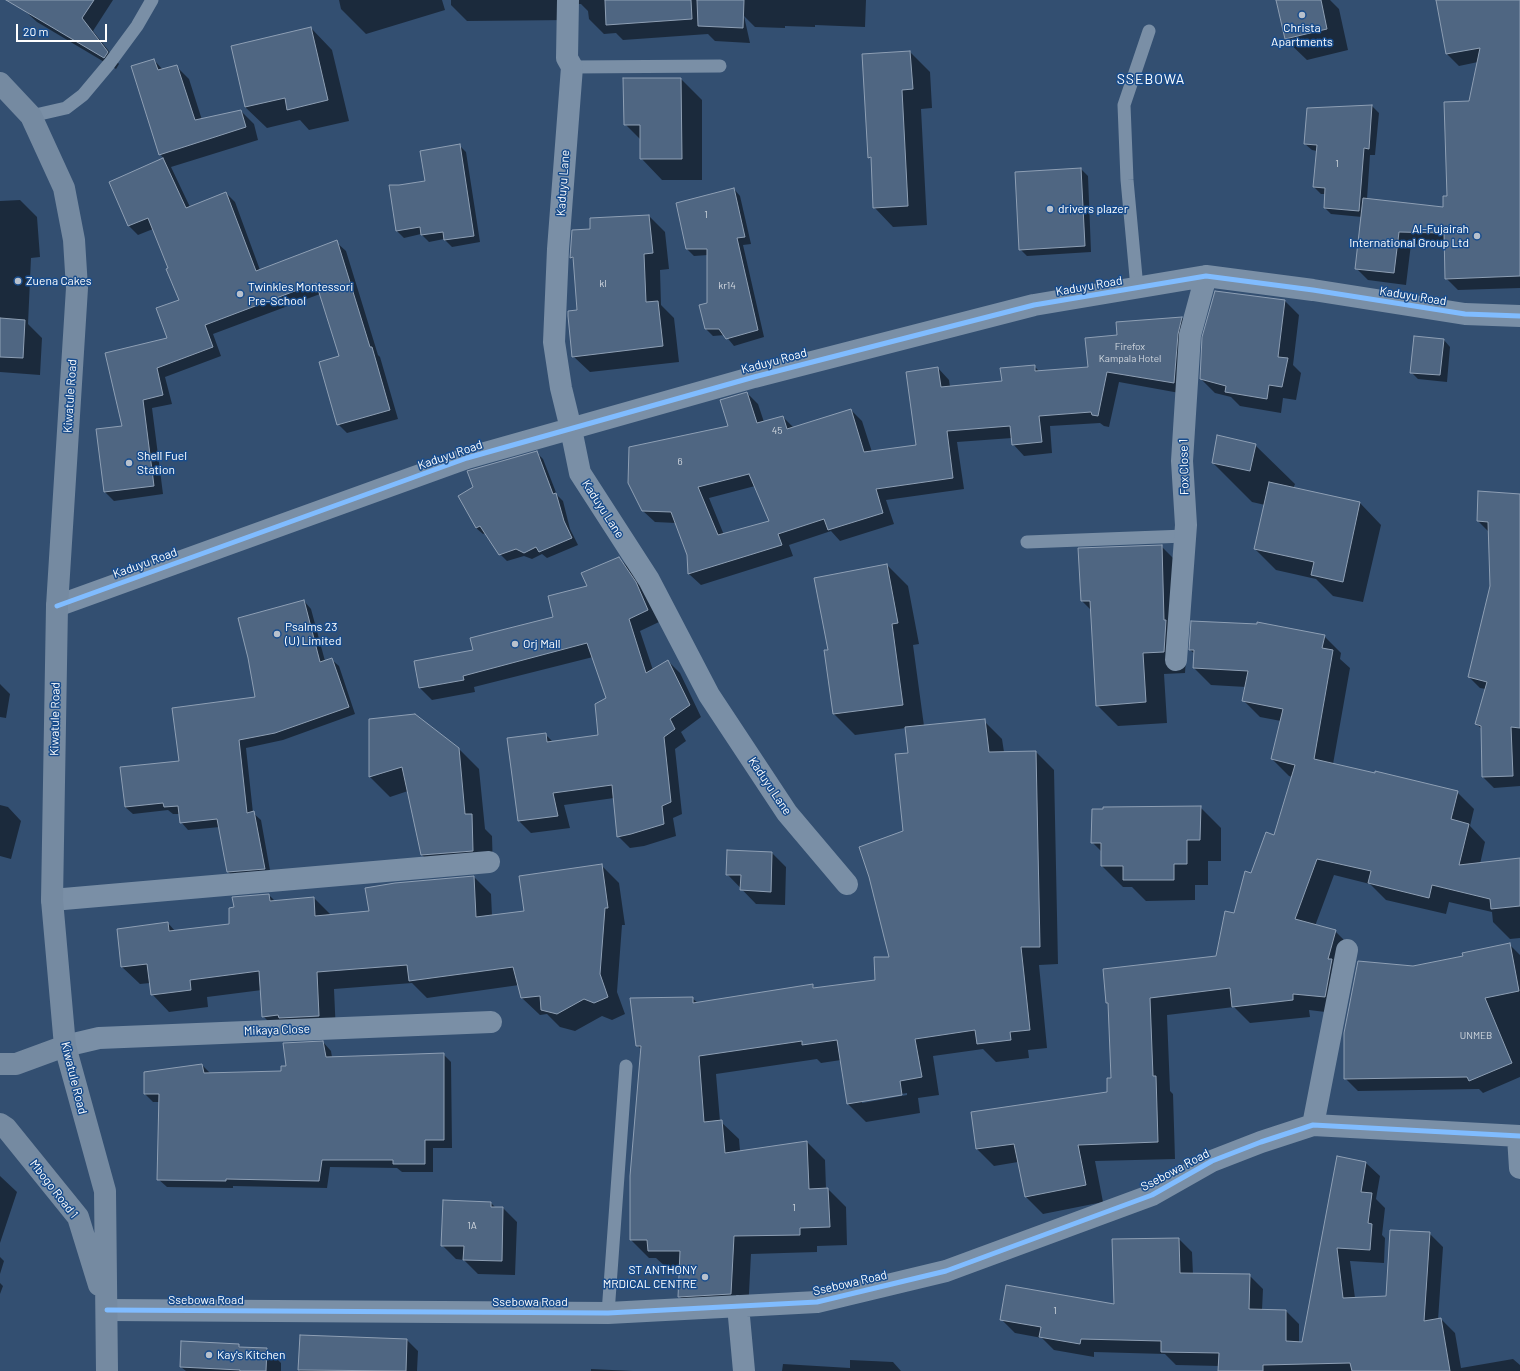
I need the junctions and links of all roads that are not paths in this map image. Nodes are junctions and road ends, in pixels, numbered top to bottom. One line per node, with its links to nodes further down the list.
1 (152, 0): 7 (lane)
2 (568, 0): 5 (street, Kaduyu Lane)
3 (1149, 31): 9 (lane)
4 (720, 66): 5 (lane)
5 (572, 67): 11 (street, Kaduyu Lane)
6 (0, 83): 7 (main road, Kiwatule Road)
7 (30, 116): 14 (main road, Kiwatule Road)
8 (1206, 276): 9 (street, Kaduyu Road); 10 (street, Kaduyu Road); 12 (street, Fox Close 1)
9 (1137, 288): 11 (street, Kaduyu Road)
10 (1520, 316)
11 (571, 429): 14 (street, Kaduyu Road); 17 (street, Kaduyu Lane)
12 (1185, 536): 13 (lane); 15 (street, Fox Close 1)
13 (1027, 542)
14 (57, 606): 18 (main road, Kiwatule Road)
15 (1176, 660)
16 (490, 862): 18 (street)
17 (847, 884)
18 (52, 900): 21 (main road, Kiwatule Road)
19 (1347, 950): 25 (street)
20 (491, 1022): 21 (street, Mikaya Close)
21 (64, 1046): 22 (main road); 29 (main road, Kiwatule Road)
22 (0, 1064)
23 (626, 1066): 30 (lane)
24 (0, 1124): 29 (main road, Mbogo Road 1)
25 (1313, 1125): 26 (street, Ssebowa Road); 28 (street, Ssebowa Road)
26 (1519, 1136): 27 (street)
27 (1520, 1168)
28 (738, 1306): 30 (street, Ssebowa Road); 32 (street)
29 (107, 1310): 30 (street, Ssebowa Road); 31 (main road, Kiwatule Road)
30 (608, 1312)
31 (107, 1371)
32 (744, 1371)

